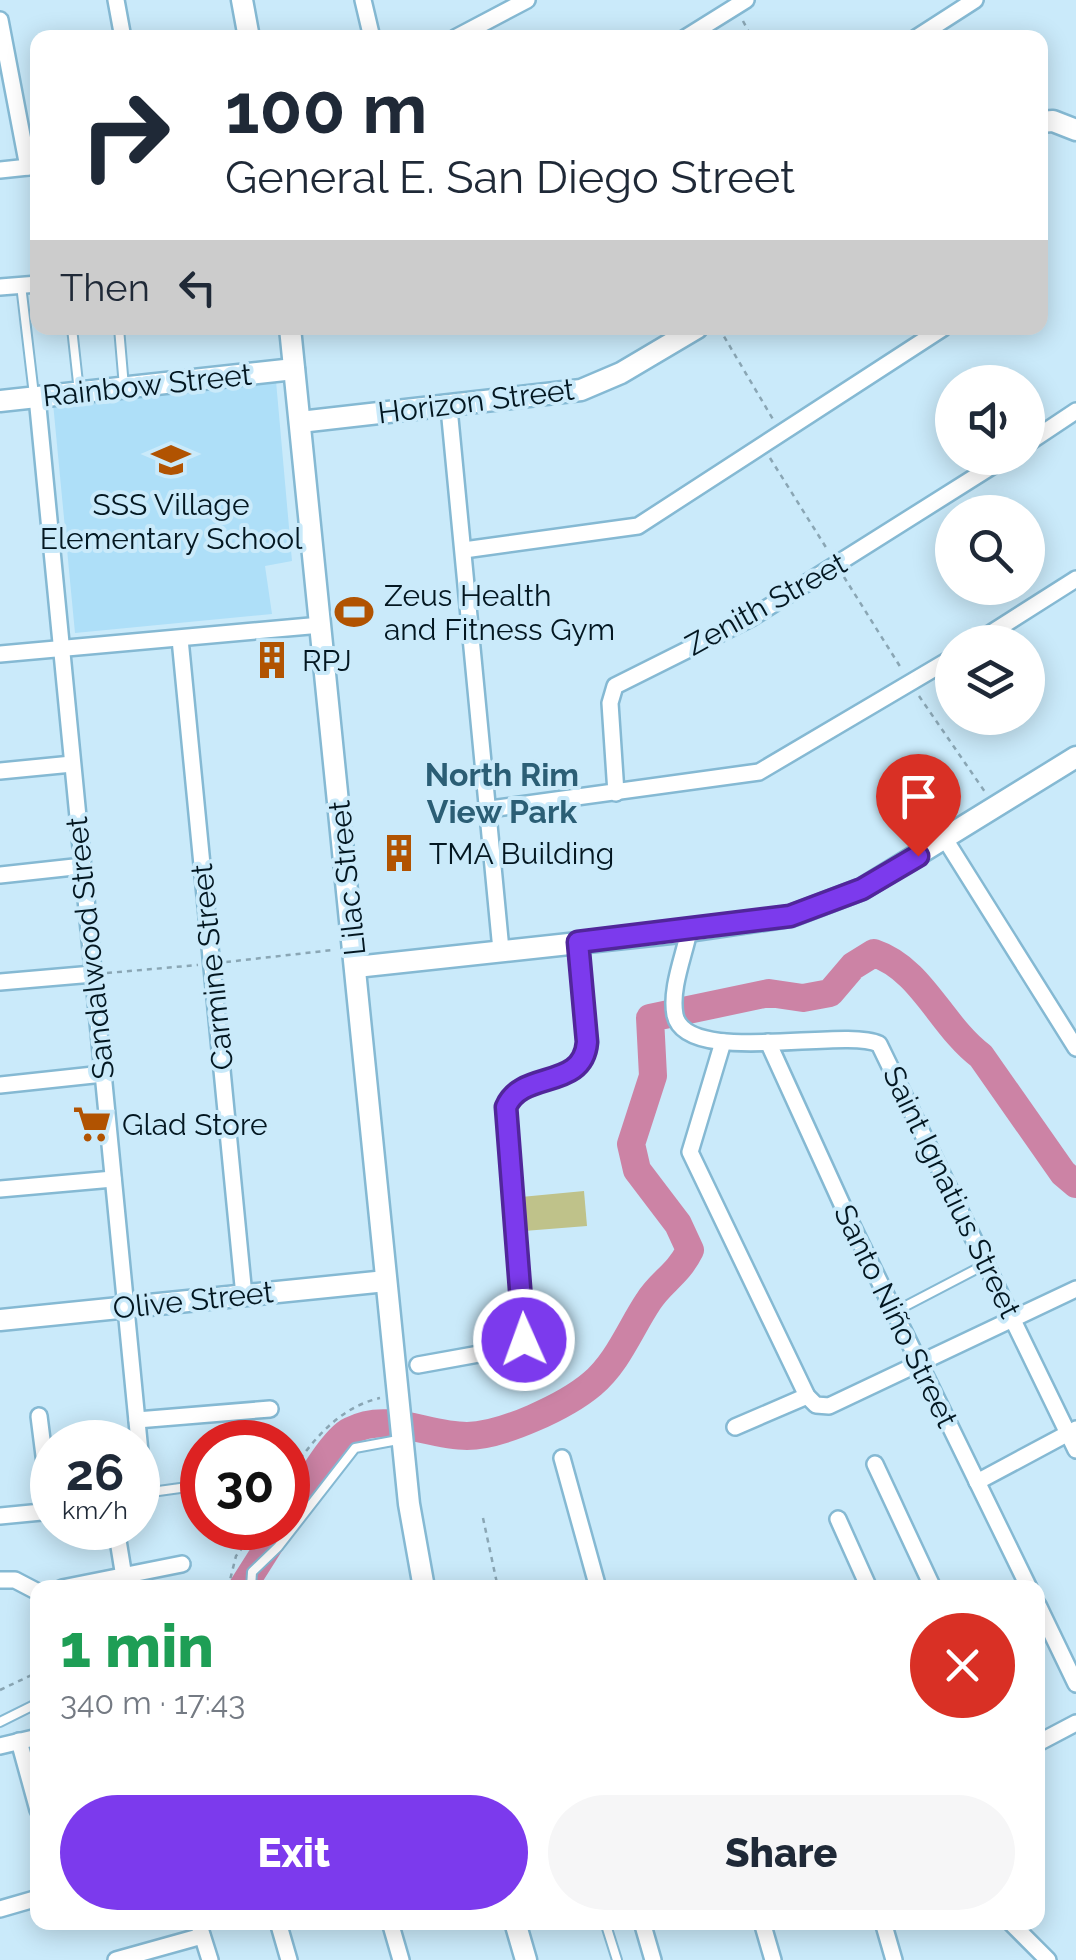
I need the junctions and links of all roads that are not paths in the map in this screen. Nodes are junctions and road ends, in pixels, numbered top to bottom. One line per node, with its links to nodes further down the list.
1 (116, 0): 8 (street)
2 (242, 0): 9 (street)
3 (364, 0): 10 (street)
4 (528, 0): 11 (street)
5 (975, 0): 13 (street)
6 (740, 3): 12 (street)
7 (0, 20): 14 (street)
8 (122, 30)
9 (248, 30)
10 (370, 30)
11 (471, 30)
12 (698, 30)
13 (928, 30)
14 (6, 66): 17 (street)
15 (1048, 121): 16 (street)
16 (1076, 130)
17 (30, 156)
18 (30, 167): 19 (street)
19 (0, 170)
20 (29, 284): 21 (street)
21 (0, 288)
22 (32, 335): 31 (lane)
23 (73, 335): 30 (lane)
24 (119, 335): 29 (lane)
25 (291, 335): 28 (street, Lilac Street)
26 (686, 335): 33 (street, Horizon Street)
27 (932, 335): 38 (street)
28 (294, 368): 29 (street, Rainbow Street); 35 (street, Lilac Street)
29 (124, 388): 30 (street, Rainbow Street)
30 (78, 392): 31 (street, Rainbow Street)
31 (36, 397): 32 (street, Rainbow Street); 43 (street, Sandalwood Street)
32 (0, 401)
33 (449, 408): 35 (street, Horizon Street); 38 (street)
34 (1076, 411): 36 (street)
35 (300, 422): 40 (street, Lilac Street)
36 (1045, 431)
37 (978, 475): 49 (street, Zenith Street)
38 (464, 550): 50 (street)
39 (1076, 579): 41 (street)
40 (321, 625): 42 (street); 57 (street, Lilac Street)
41 (1003, 625)
42 (180, 639): 43 (street); 70 (street, Carmine Street)
43 (61, 648): 44 (street); 47 (street, Sandalwood Street)
44 (0, 654)
45 (935, 669): 49 (street)
46 (1076, 757): 51 (street)
47 (72, 764): 48 (street); 52 (street, Sandalwood Street)
48 (0, 771)
49 (616, 793): 50 (street)
50 (490, 809): 56 (street)
51 (945, 839): 54 (street); 62 (street)
52 (82, 866): 53 (street); 58 (street, Sandalwood Street)
53 (0, 875)
54 (689, 931): 55 (street); 60 (street, Saint Ignatius Street)
55 (578, 942): 56 (street); 75 (street)
56 (501, 950): 57 (street)
57 (356, 967): 68 (street, Lilac Street)
58 (93, 974): 59 (street); 63 (street, Sandalwood Street)
59 (0, 982)
60 (723, 1042): 61 (street, Saint Ignatius Street); 77 (street)
61 (768, 1042): 67 (street, Saint Ignatius Street); 72 (street, Santo Niño Street)
62 (1076, 1048)
63 (103, 1074): 64 (street); 65 (street, Sandalwood Street)
64 (0, 1084)
65 (113, 1179): 66 (street); 71 (street, Sandalwood Street)
66 (0, 1190)
67 (986, 1264): 72 (lane); 73 (street, Saint Ignatius Street)
68 (386, 1281): 70 (street, Olive Street); 84 (street, Lilac Street)
69 (1076, 1289): 73 (street)
70 (244, 1296): 71 (street, Olive Street)
71 (126, 1306): 74 (street, Olive Street); 81 (street, Sandalwood Street)
72 (896, 1311): 76 (street, Santo Niño Street)
73 (1015, 1319): 76 (street); 83 (street, Saint Ignatius Street)
74 (0, 1320)
75 (418, 1365)
76 (920, 1366): 77 (street); 88 (street, Santo Niño Street)
77 (812, 1400): 82 (street)
78 (270, 1408): 81 (street)
79 (39, 1416): 80 (street)
80 (40, 1420)
81 (137, 1420)
82 (736, 1427)
83 (1072, 1431): 85 (street, Saint Ignatius Street); 88 (street)
84 (402, 1434): 97 (lane); 98 (street, Lilac Street)
85 (1076, 1450)
86 (562, 1458): 99 (street)
87 (875, 1464): 101 (street)
88 (977, 1482): 102 (street, Santo Niño Street)
89 (30, 1513): 90 (street)
90 (0, 1516)
91 (838, 1519): 100 (street)
92 (120, 1550): 94 (street)
93 (182, 1564): 94 (street)
94 (124, 1576): 96 (street)
95 (0, 1580): 103 (street)
96 (103, 1580)
97 (252, 1580)
98 (423, 1580)
99 (596, 1580)
100 (865, 1580)
101 (926, 1580)
102 (1025, 1580)
103 (30, 1588)
104 (1045, 1620): 105 (street)
105 (1076, 1684)
106 (30, 1707): 107 (lane)
107 (0, 1722)
108 (1076, 1723): 110 (street)
109 (30, 1739): 111 (street)
110 (1045, 1739)
111 (19, 1742): 112 (street); 113 (street)
112 (0, 1746)
113 (30, 1781)
114 (30, 1900): 115 (street)
115 (0, 1909)
116 (197, 1930): 126 (street)
117 (200, 1930): 127 (street)
118 (280, 1930): 128 (street)
119 (392, 1930): 129 (street)
120 (517, 1930): 130 (street)
121 (607, 1930): 131 (lane)
122 (644, 1930): 132 (street)
123 (764, 1930): 133 (street)
124 (885, 1930): 134 (street)
125 (1018, 1930): 135 (street)
126 (116, 1960)
127 (210, 1960)
128 (289, 1960)
129 (401, 1960)
130 (526, 1960)
131 (616, 1960)
132 (653, 1960)
133 (772, 1960)
134 (894, 1960)
135 (1048, 1960)

